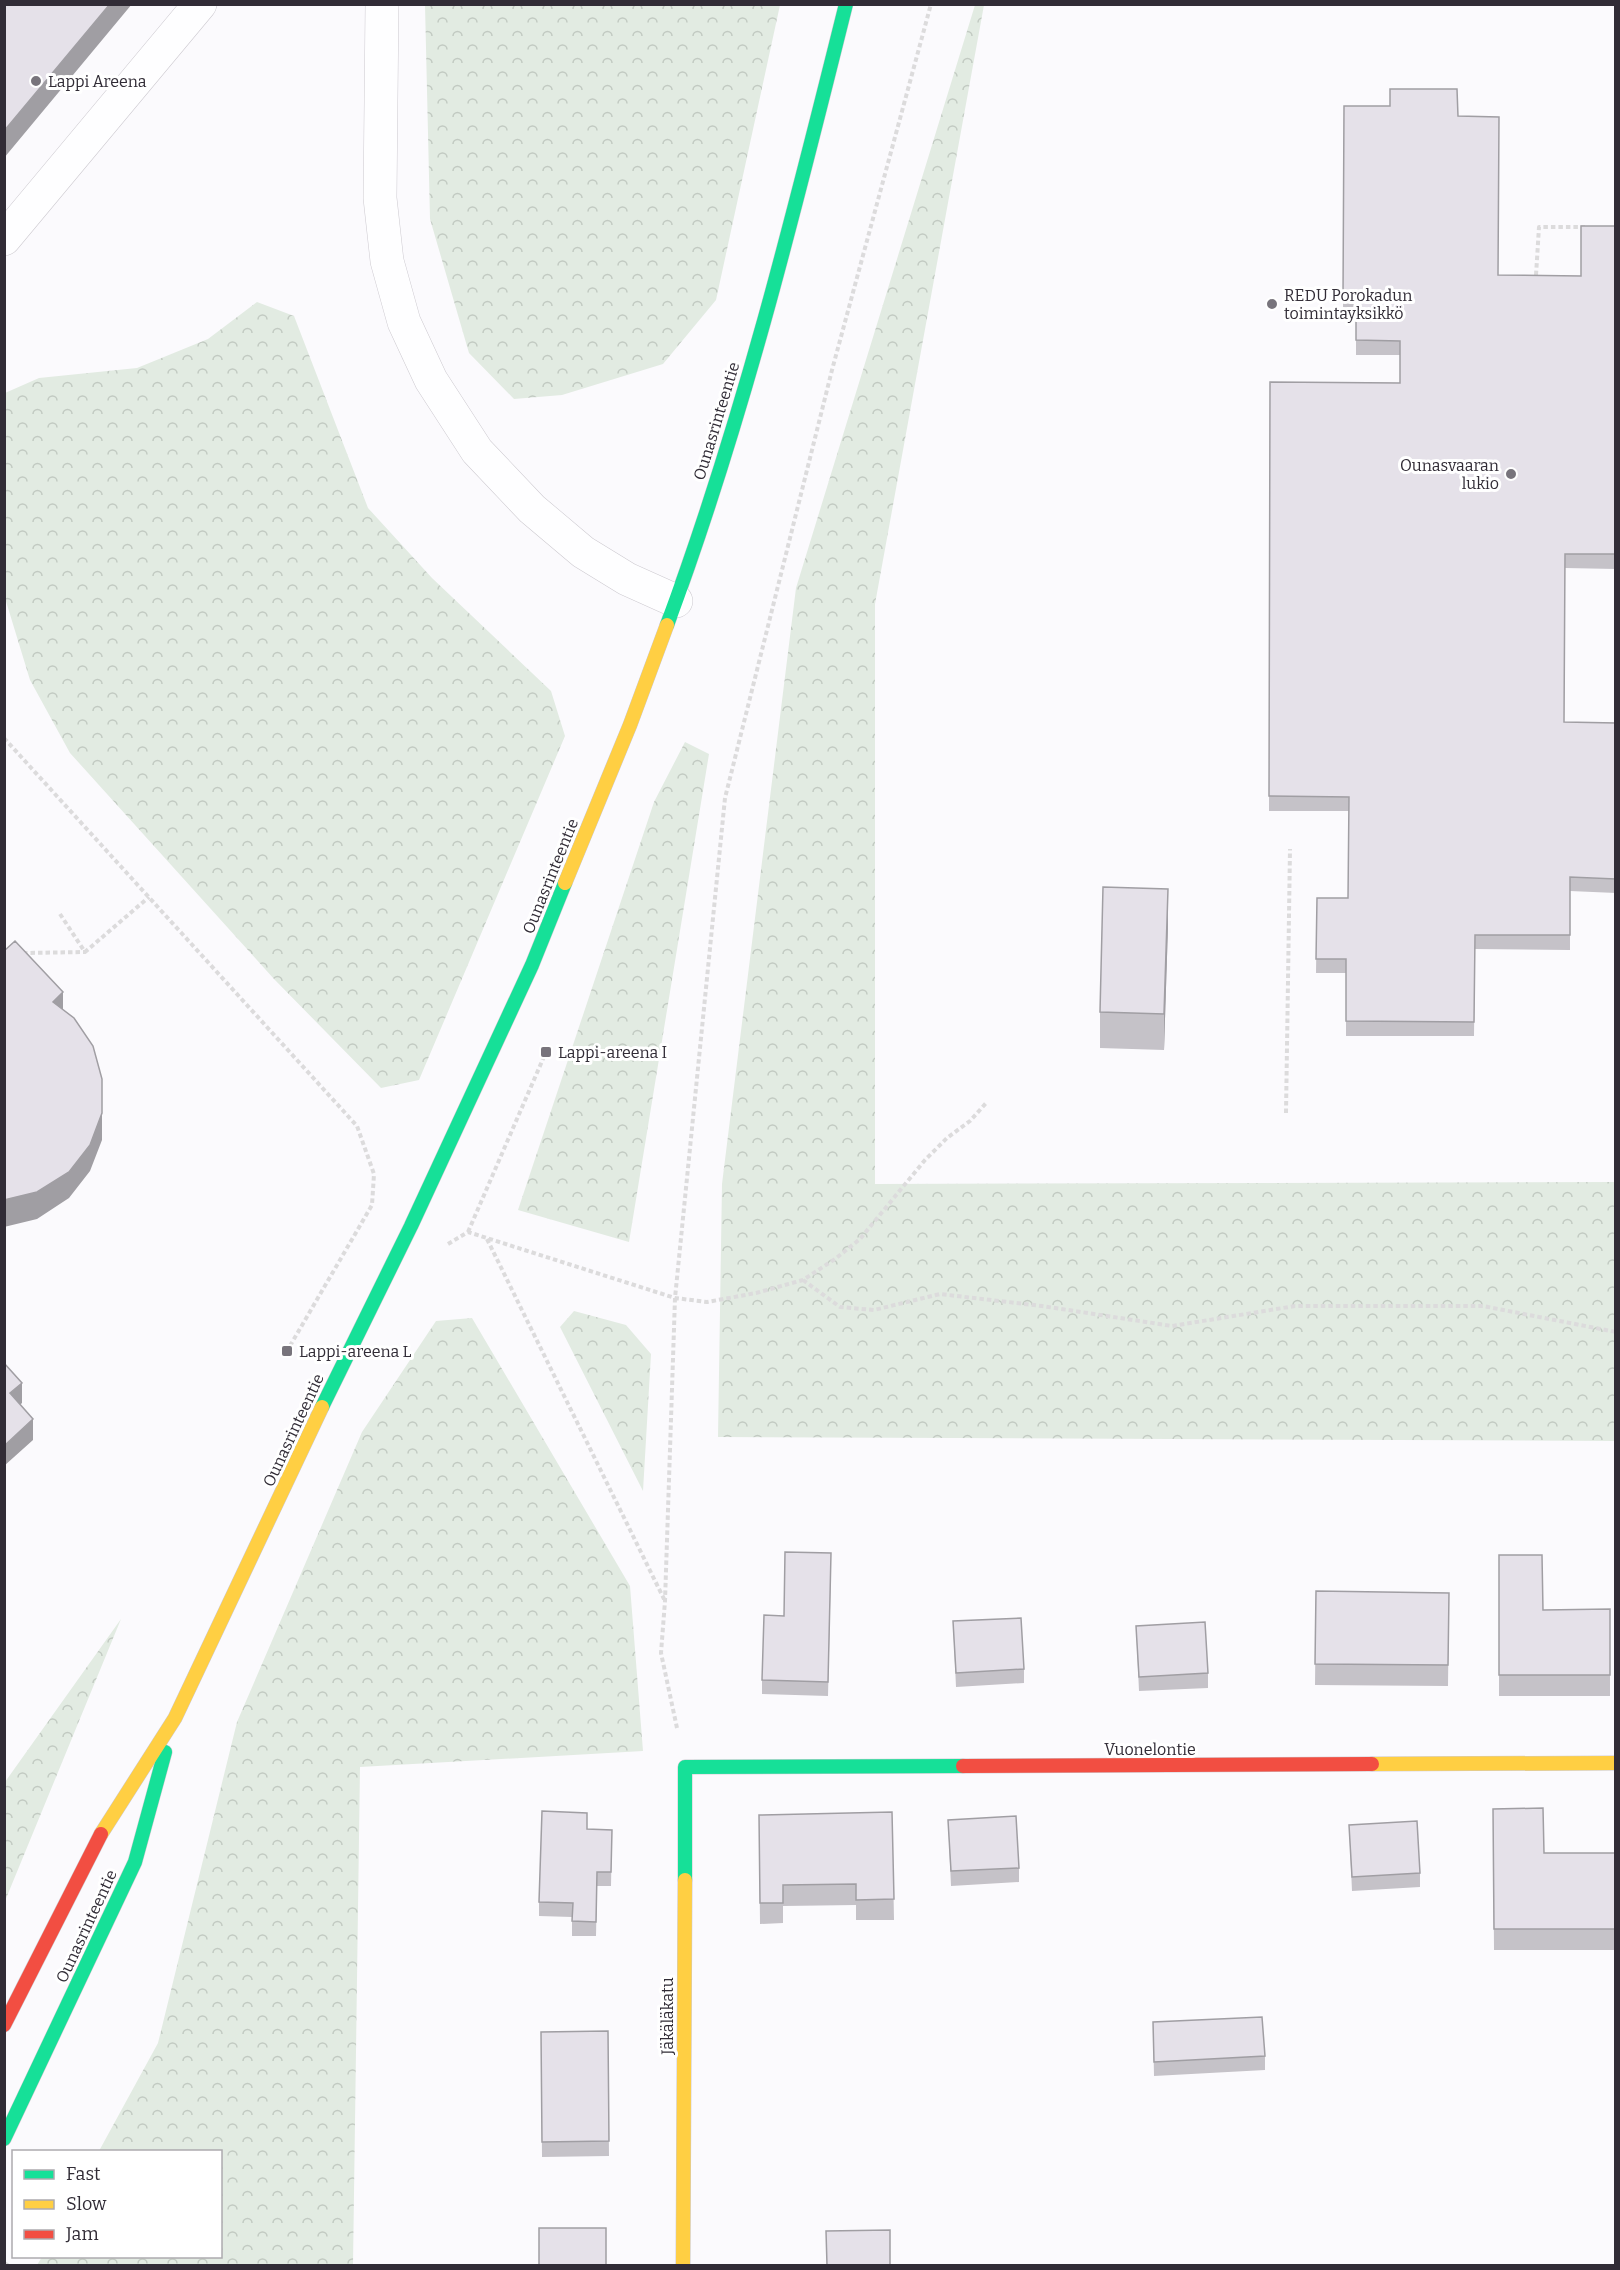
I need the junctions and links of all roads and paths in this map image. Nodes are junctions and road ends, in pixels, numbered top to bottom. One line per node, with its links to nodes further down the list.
1 (200, 4): 6 (street)
2 (382, 4): 8 (street)
3 (846, 4): 8 (street, Ounasrinteentie)
4 (932, 4): 23 (path)
5 (1594, 227): 7 (path)
6 (4, 239)
7 (1536, 275)
8 (676, 601): 27 (street, Ounasrinteentie)
9 (4, 733): 10 (path)
10 (6, 739): 12 (path)
11 (1290, 849): 18 (path)
12 (149, 897): 14 (path); 25 (path)
13 (60, 914): 14 (path)
14 (85, 952): 15 (path)
15 (16, 953)
16 (546, 1053): 19 (path)
17 (987, 1102): 22 (path)
18 (1286, 1113)
19 (468, 1232): 20 (path); 21 (path)
20 (487, 1238): 23 (path); 26 (path)
21 (444, 1246)
22 (803, 1280): 23 (path); 24 (path)
23 (675, 1298): 26 (path)
24 (1616, 1332)
25 (287, 1351)
26 (665, 1601): 29 (path)
27 (175, 1718): 30 (street, Ounasrinteentie); 31 (street, Ounasrinteentie)
28 (1616, 1763): 29 (street, Vuonelontie)
29 (684, 1767): 34 (street, Jäkäläkatu)
30 (4, 2025)
31 (4, 2139)
32 (4, 2263): 33 (path)
33 (9, 2265)
34 (682, 2265)

